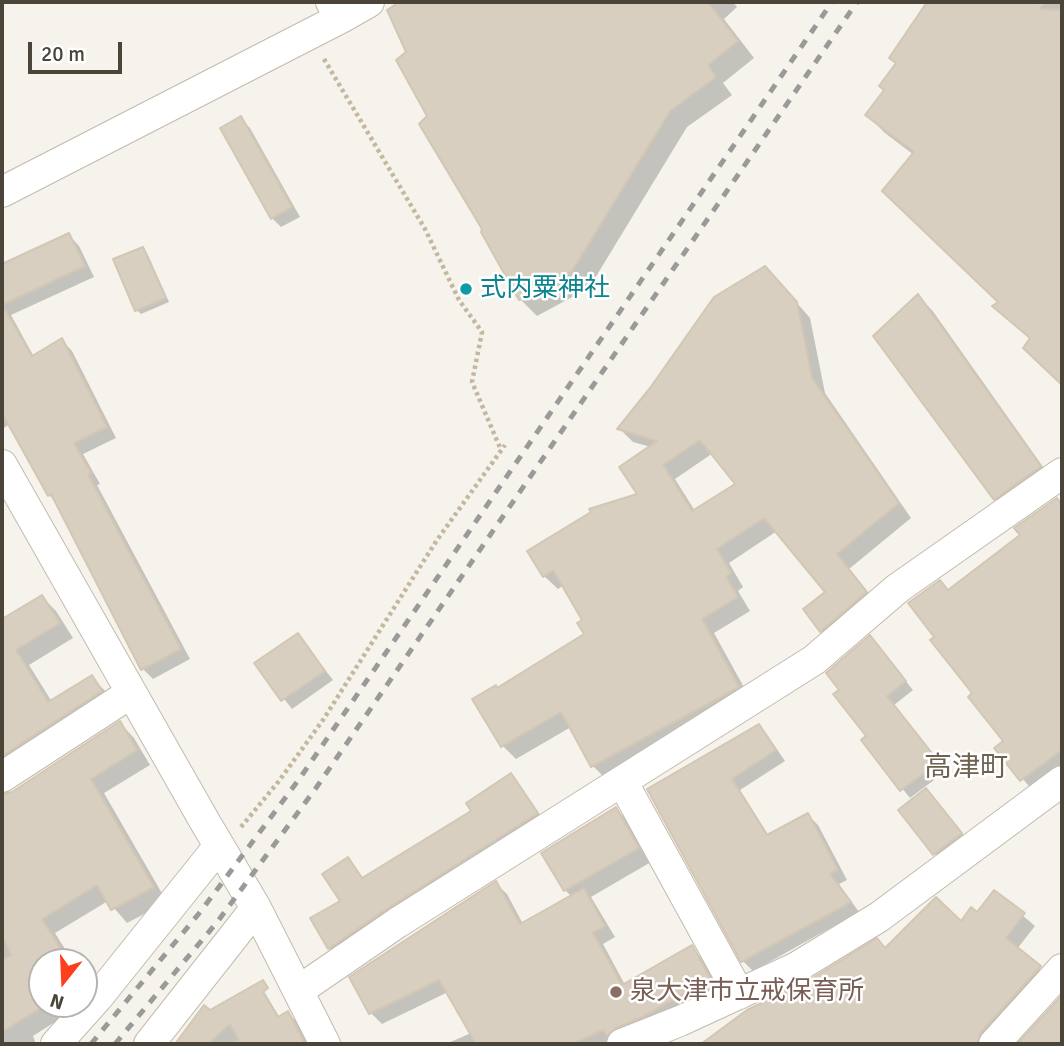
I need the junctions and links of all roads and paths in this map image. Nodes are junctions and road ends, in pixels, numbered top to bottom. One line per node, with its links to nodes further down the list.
1 (369, 2): 2 (street)
2 (336, 10): 3 (street)
3 (308, 35): 4 (street); 6 (path)
4 (2, 192)
5 (505, 444): 6 (path)
6 (500, 450): 13 (path)
7 (2, 465): 9 (street)
8 (1062, 473): 11 (street)
9 (131, 693): 10 (street); 13 (street)
10 (2, 777)
11 (622, 781): 16 (street); 17 (street)
12 (1062, 781): 17 (street)
13 (215, 839): 14 (street); 19 (street)
14 (257, 908): 16 (street); 20 (street)
15 (1062, 969): 23 (street)
16 (298, 991): 21 (street)
17 (739, 994): 18 (street)
18 (688, 1033): 22 (street)
19 (56, 1044)
20 (149, 1044)
21 (325, 1044)
22 (622, 1044)
23 (994, 1044)

